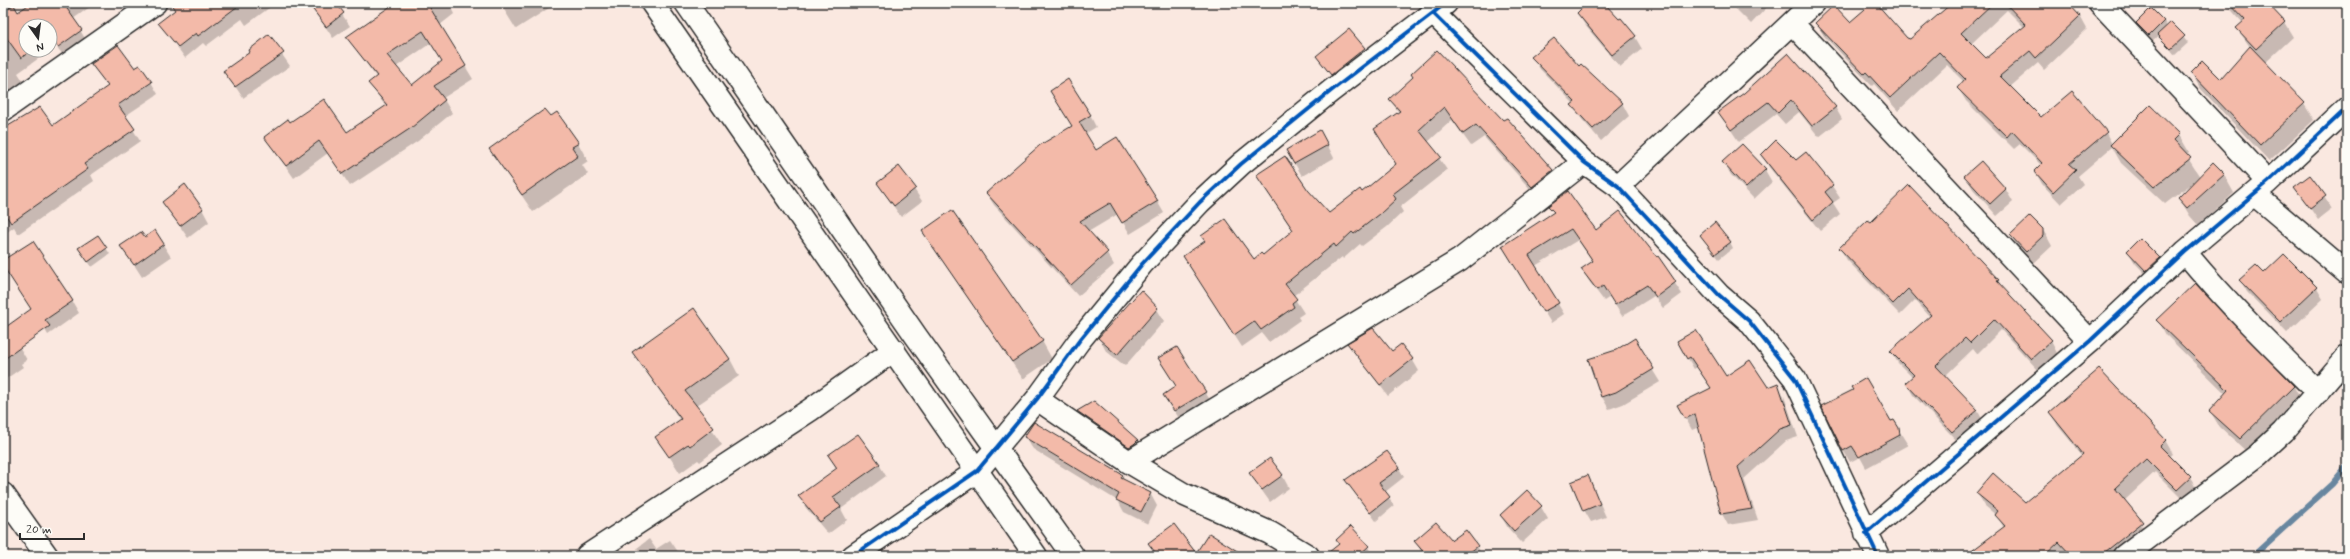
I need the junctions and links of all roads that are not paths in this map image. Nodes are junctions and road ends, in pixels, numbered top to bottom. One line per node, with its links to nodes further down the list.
1 (652, 3): 16 (street)
2 (686, 3): 20 (street)
3 (1813, 3): 7 (street)
4 (2100, 3): 12 (street)
5 (147, 5): 9 (street)
6 (1440, 8): 10 (street); 19 (street)
7 (1792, 22): 11 (street); 15 (street)
8 (2347, 108): 12 (street)
9 (3, 110)
10 (1584, 162): 11 (street); 21 (street)
11 (1618, 186): 24 (street)
12 (2261, 188): 13 (street); 14 (street)
13 (2185, 252): 15 (street); 18 (street)
14 (2347, 273)
15 (2090, 341): 24 (street)
16 (894, 350): 22 (street); 26 (street)
17 (2347, 357): 18 (street)
18 (2318, 392): 32 (street)
19 (1037, 398): 20 (street); 21 (street)
20 (996, 447): 22 (street); 29 (street)
21 (1129, 462): 30 (street)
22 (977, 471): 27 (street); 28 (street)
23 (3, 494): 25 (street)
24 (1866, 533): 31 (street)
25 (38, 553)
26 (587, 556)
27 (853, 556)
28 (1036, 556)
29 (1073, 556)
30 (1308, 556)
31 (1878, 556)
32 (2124, 556)

